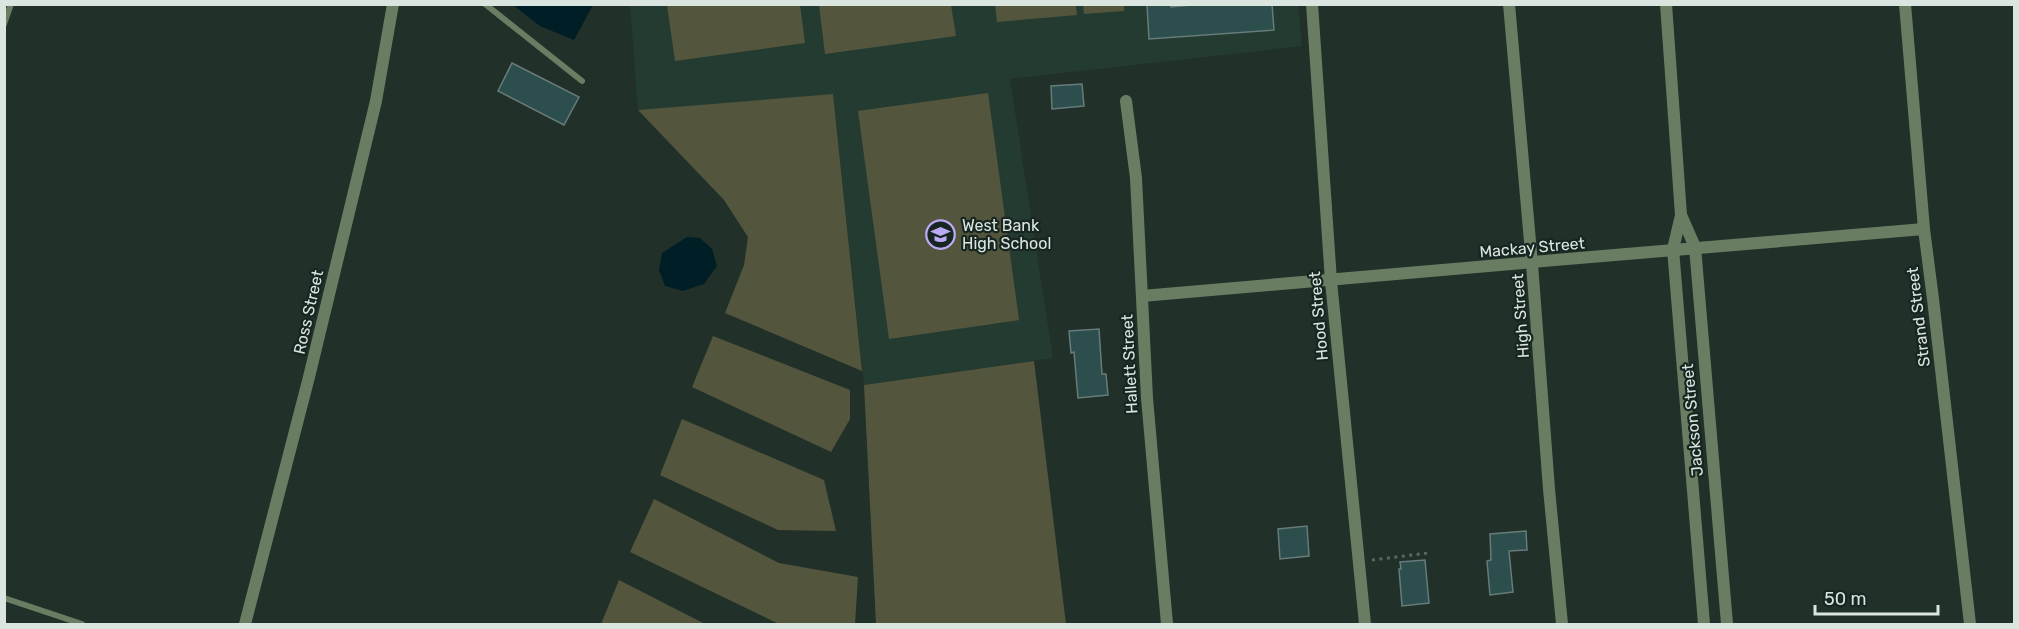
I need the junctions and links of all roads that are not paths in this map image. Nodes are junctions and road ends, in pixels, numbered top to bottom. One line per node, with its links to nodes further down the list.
1 (11, 4): 8 (lane)
2 (393, 4): 20 (street, Ross Street)
3 (485, 4): 9 (lane)
4 (1312, 4): 16 (street, Hood Street)
5 (1509, 4): 15 (street, High Street)
6 (1666, 4): 11 (street, Jackson Street)
7 (1905, 4): 12 (street, Strand Street)
8 (4, 24)
9 (582, 81)
10 (1126, 101): 17 (street, Hallett Street)
11 (1681, 215): 13 (street, Jackson Street); 14 (street, Jackson Street)
12 (1924, 229): 13 (street, Mackay Street); 26 (street, Strand Street)
13 (1695, 247): 14 (street, Mackay Street); 25 (street, Jackson Street)
14 (1673, 249): 15 (street, Mackay Street); 24 (street, Jackson Street)
15 (1532, 264): 16 (street, Mackay Street); 23 (street, High Street)
16 (1331, 281): 17 (street, Mackay Street); 22 (street, Hood Street)
17 (1142, 296): 21 (street, Hallett Street)
18 (4, 598): 19 (lane)
19 (82, 624)
20 (245, 624)
21 (1167, 624)
22 (1365, 624)
23 (1562, 624)
24 (1704, 624)
25 (1726, 624)
26 (1970, 624)

